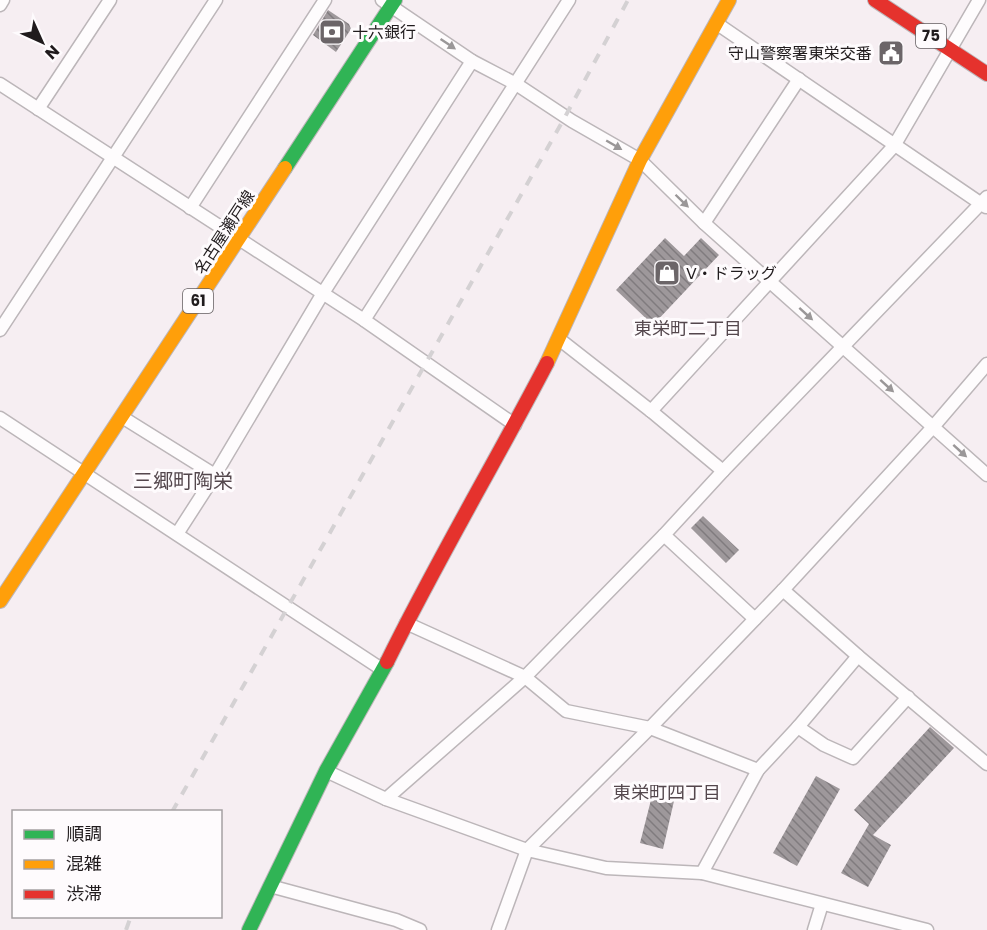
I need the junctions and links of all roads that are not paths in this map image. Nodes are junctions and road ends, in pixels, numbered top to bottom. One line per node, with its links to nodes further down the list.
1 (3, 0): 10 (street)
2 (110, 0): 18 (street)
3 (216, 0): 20 (street)
4 (324, 0): 23 (street)
5 (569, 0): 17 (street)
6 (729, 0): 11 (street)
7 (875, 0): 12 (street, 75)
8 (979, 0): 12 (street)
9 (389, 2): 13 (street, one-way to 13); 25 (street, 名古屋瀬戸線 / 61)
10 (0, 5)
11 (716, 23): 15 (street); 21 (street)
12 (950, 49): 14 (street, 75); 19 (street)
13 (472, 61): 17 (street); 27 (street)
14 (987, 74)
15 (800, 79): 19 (street); 24 (street)
16 (0, 84): 18 (street)
17 (516, 84): 21 (street, one-way to 21); 28 (street)
18 (38, 109): 20 (street)
19 (894, 146): 22 (street); 26 (street)
20 (114, 159): 23 (street); 29 (street)
21 (640, 160): 24 (street, one-way to 24); 30 (street)
22 (985, 202): 31 (street)
23 (190, 208): 25 (street)
24 (704, 223): 26 (street)
25 (239, 240): 27 (street); 34 (street, 名古屋瀬戸線 / 61)
26 (769, 281): 31 (street, one-way to 31); 33 (street)
27 (323, 293): 28 (street); 40 (street)
28 (364, 320): 36 (street)
29 (0, 330)
30 (559, 339): 33 (street); 36 (street)
31 (843, 347): 37 (street, one-way to 37); 38 (street)
32 (987, 364): 37 (street)
33 (651, 411): 38 (street)
34 (122, 417): 39 (street, 名古屋瀬戸線 / 61); 40 (street)
35 (0, 418): 39 (street)
36 (515, 425): 47 (street)
37 (933, 427): 41 (street, one-way to 41); 44 (street)
38 (723, 471): 43 (street)
39 (84, 474): 42 (street); 45 (street, 名古屋瀬戸線 / 61)
40 (215, 475): 42 (street)
41 (987, 476)
42 (177, 534): 49 (street)
43 (664, 535): 46 (street); 50 (street)
44 (783, 590): 46 (street); 48 (street)
45 (0, 601)
46 (755, 619): 53 (street)
47 (406, 623): 49 (street); 50 (street)
48 (858, 656): 51 (street); 52 (street)
49 (383, 670): 56 (street)
50 (525, 677): 53 (street); 57 (street)
51 (908, 697): 52 (street); 54 (street)
52 (798, 727): 55 (street)
53 (650, 728): 55 (street); 58 (street)
54 (987, 765)
55 (758, 770): 59 (street)
56 (326, 771): 57 (street); 60 (street)
57 (386, 799): 58 (street)
58 (527, 850): 59 (street); 65 (street)
59 (702, 873): 61 (street)
60 (270, 886): 62 (street); 63 (street)
61 (822, 904): 66 (street); 67 (street)
62 (394, 925): 64 (street)
63 (249, 930)
64 (420, 930)
65 (498, 930)
66 (814, 930)
67 (927, 930)

